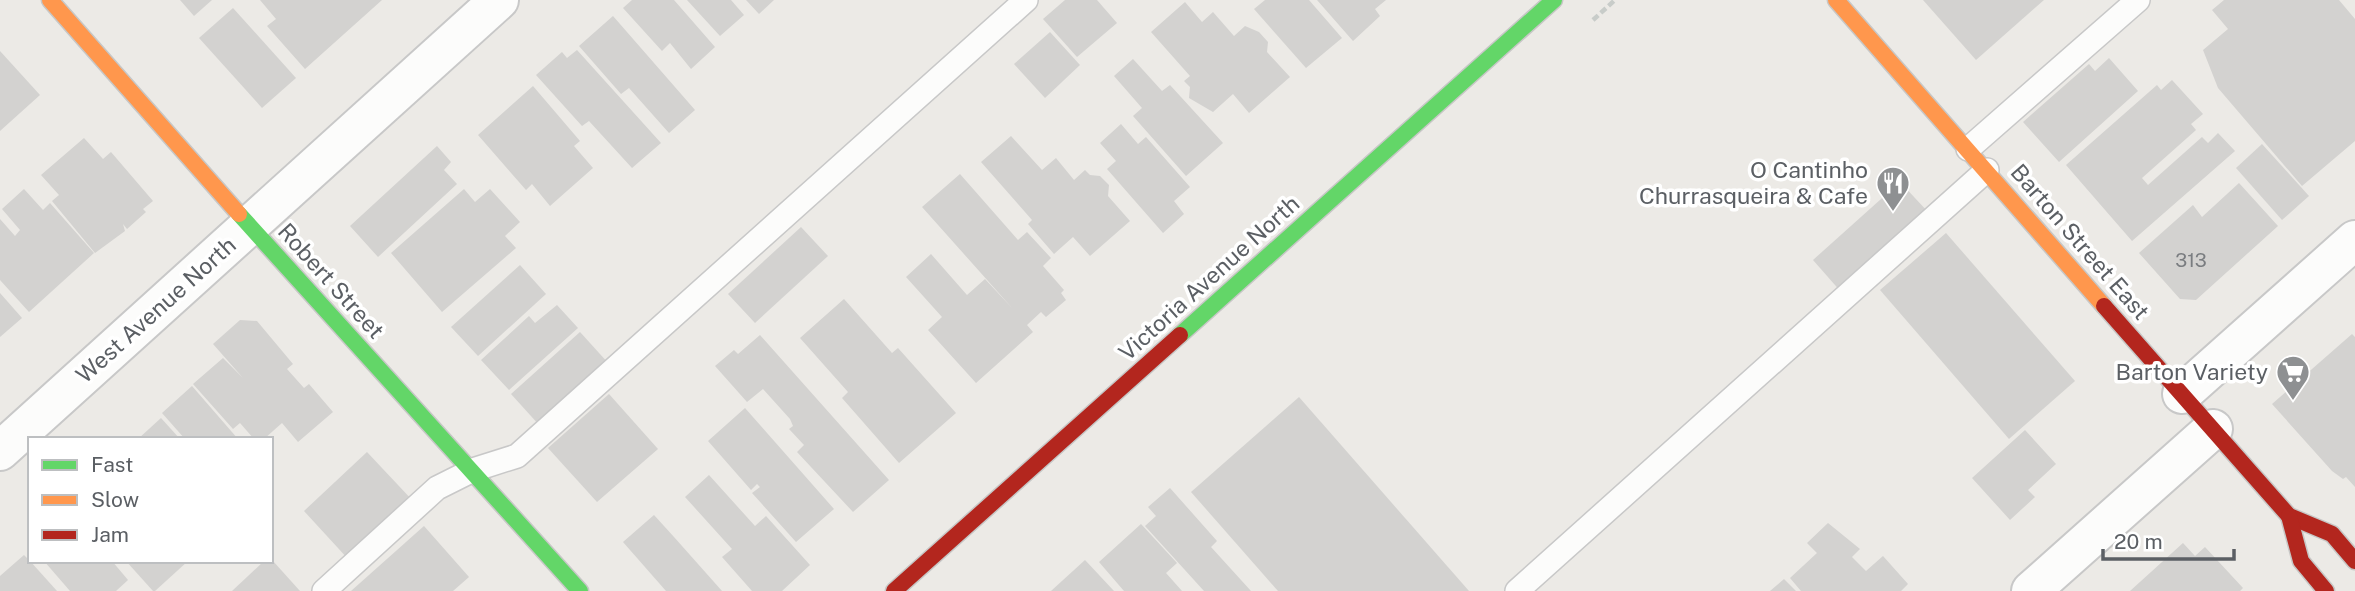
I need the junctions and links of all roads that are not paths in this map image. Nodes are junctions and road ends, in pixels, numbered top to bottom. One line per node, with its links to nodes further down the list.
1 (50, 0): 9 (main road, Robert Street)
2 (499, 0): 9 (street, West Avenue North)
3 (1026, 0): 14 (lane)
4 (1554, 0): 19 (main road, Victoria Avenue North)
5 (1836, 0): 7 (main road, Barton Street East)
6 (2138, 0): 7 (lane)
7 (1968, 149): 8 (main road, Barton Street East)
8 (1987, 170): 11 (main road, Barton Street East); 20 (lane)
9 (249, 225): 13 (street, West Avenue North); 14 (main road, Robert Street)
10 (2355, 240): 11 (street)
11 (2182, 394): 12 (main road, Barton Street East)
12 (2213, 429): 15 (main road, Barton Street East); 21 (street)
13 (0, 451)
14 (473, 470): 17 (lane); 18 (main road, Robert Street)
15 (2289, 516): 16 (main road, Barton Street East); 22 (main road, Barton Street East)
16 (2355, 561)
17 (324, 591)
18 (580, 591)
19 (894, 591)
20 (1517, 591)
21 (2031, 591)
22 (2326, 591)

